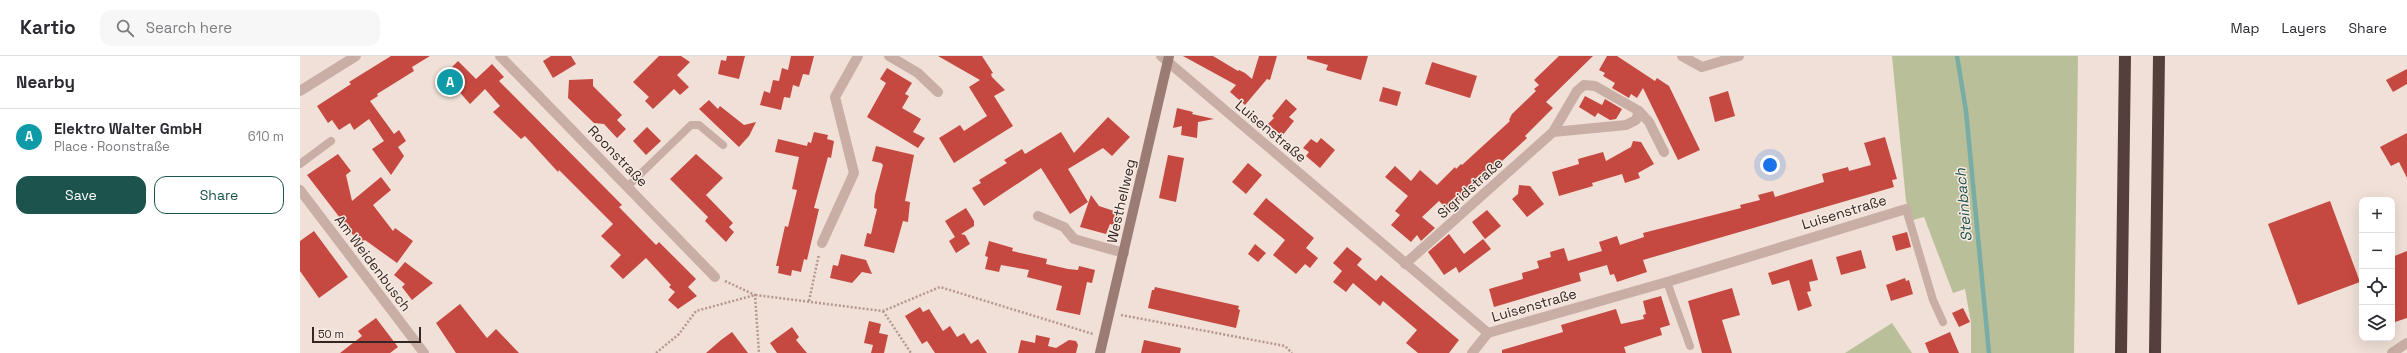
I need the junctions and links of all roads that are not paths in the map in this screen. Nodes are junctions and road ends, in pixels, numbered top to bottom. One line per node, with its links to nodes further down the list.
1 (356, 56): 10 (street)
2 (500, 56): 18 (street, Roonstraße)
3 (858, 56): 22 (street)
4 (889, 56): 11 (street)
5 (1682, 56): 6 (street)
6 (1739, 56)
7 (2125, 56): 34 (highway)
8 (2159, 56): 35 (highway)
9 (1166, 58): 23 (street, Westhellweg); 24 (street, Luisenstraße)
10 (300, 91)
11 (938, 92)
12 (1639, 111): 13 (street); 13 (street, Sigridstraße); 16 (street, Sigridstraße)
13 (1553, 132): 24 (street, Sigridstraße)
14 (331, 141): 17 (lane)
15 (723, 145): 18 (lane)
16 (1664, 152)
17 (300, 164)
18 (628, 186): 25 (street, Roonstraße)
19 (300, 190): 31 (street, Am Weidenbusch)
20 (1906, 208): 26 (street, Luisenstraße); 27 (lane)
21 (1038, 216): 23 (street)
22 (822, 243)
23 (1124, 254): 32 (street, Westhellweg)
24 (1405, 264): 28 (street, Luisenstraße)
25 (715, 277)
26 (1667, 282): 28 (street, Luisenstraße); 30 (lane)
27 (1943, 322)
28 (1488, 333): 33 (street)
29 (2407, 343): 36 (street)
30 (1690, 346)
31 (424, 353)
32 (1100, 353)
33 (1472, 353)
34 (2121, 353)
35 (2155, 353)
36 (2392, 353)

